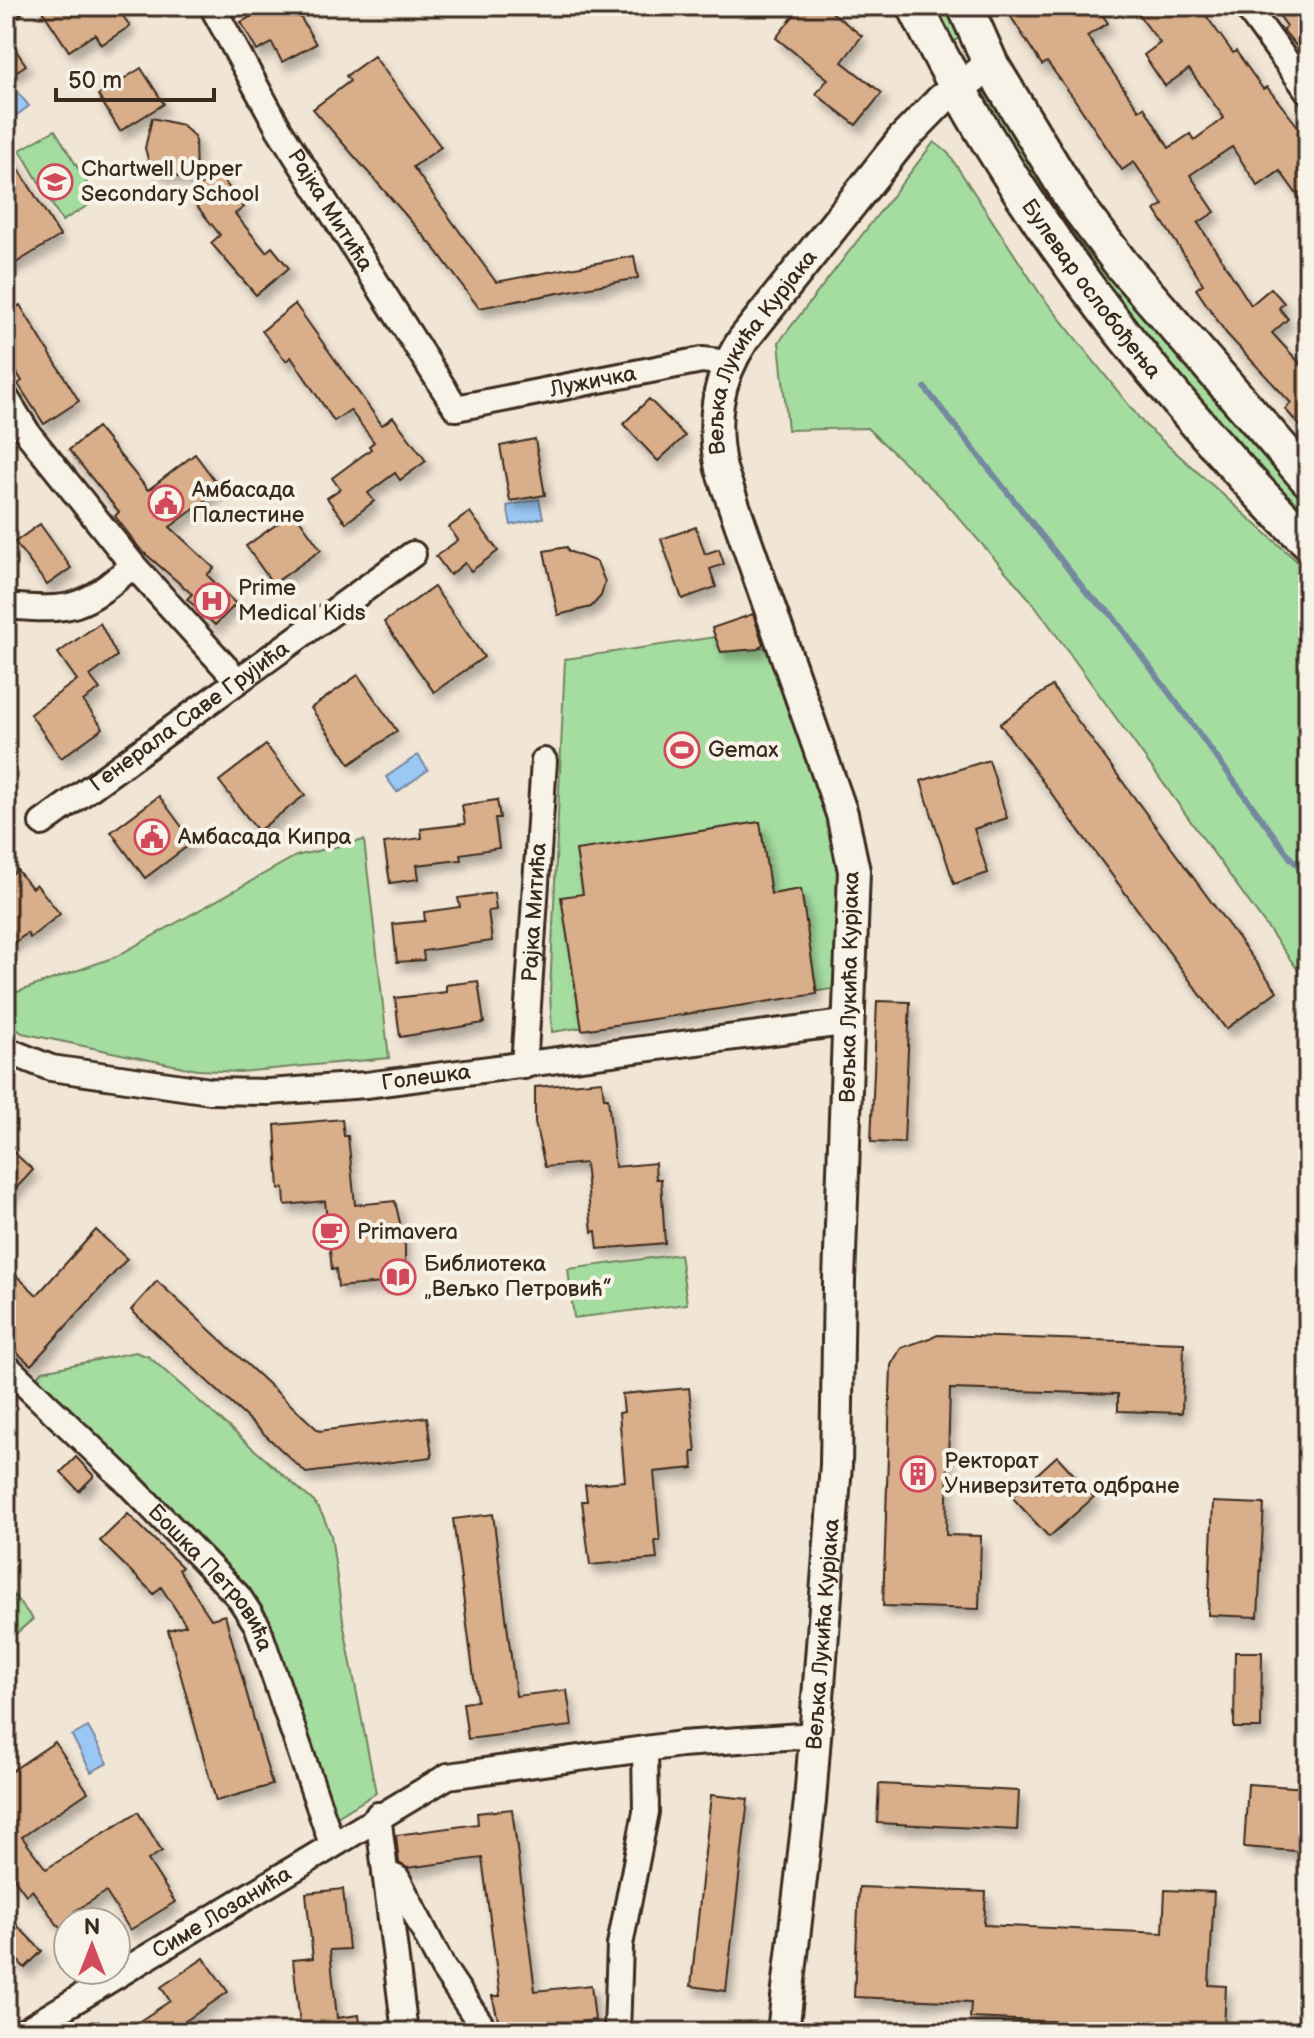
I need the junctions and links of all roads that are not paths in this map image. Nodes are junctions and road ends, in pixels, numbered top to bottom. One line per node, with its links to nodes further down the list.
1 (212, 6): 10 (street, Рајка Митића)
2 (915, 6): 6 (main road, Булевар ослобођења)
3 (965, 6): 5 (main road, Булевар ослобођења)
4 (1246, 6): 7 (street)
5 (991, 65): 6 (street, Вељка Лукића Курјака); 11 (main road, Булевар ослобођења)
6 (957, 88): 8 (street, Вељка Лукића Курјака); 12 (main road, Булевар ослобођења)
7 (1308, 91)
8 (728, 363): 10 (street, Лужичка); 19 (street, Вељка Лукића Курјака)
9 (6, 398): 14 (street)
10 (456, 408)
11 (1308, 479)
12 (1308, 541)
13 (413, 554): 16 (street, Генерала Саве Грујића)
14 (133, 565): 15 (street); 16 (street)
15 (6, 606)
16 (237, 680): 18 (street, Генерала Саве Грујића)
17 (544, 761): 21 (street, Рајка Митића)
18 (42, 823)
19 (851, 1022): 21 (street, Голешка); 23 (street, Вељка Лукића Курјака)
20 (6, 1050): 21 (street, Голешка)
21 (524, 1066)
22 (6, 1366): 26 (street, Бошка Петровића)
23 (815, 1735): 24 (street, Симе Лозанића); 32 (street, Вељка Лукића Курјака)
24 (645, 1749): 25 (street, Симе Лозанића); 31 (street)
25 (378, 1815): 26 (street, Симе Лозанића); 27 (street)
26 (332, 1844): 28 (street, Симе Лозанића)
27 (385, 1873): 29 (street); 30 (street)
28 (23, 2032)
29 (405, 2032)
30 (486, 2032)
31 (617, 2032)
32 (783, 2032)

